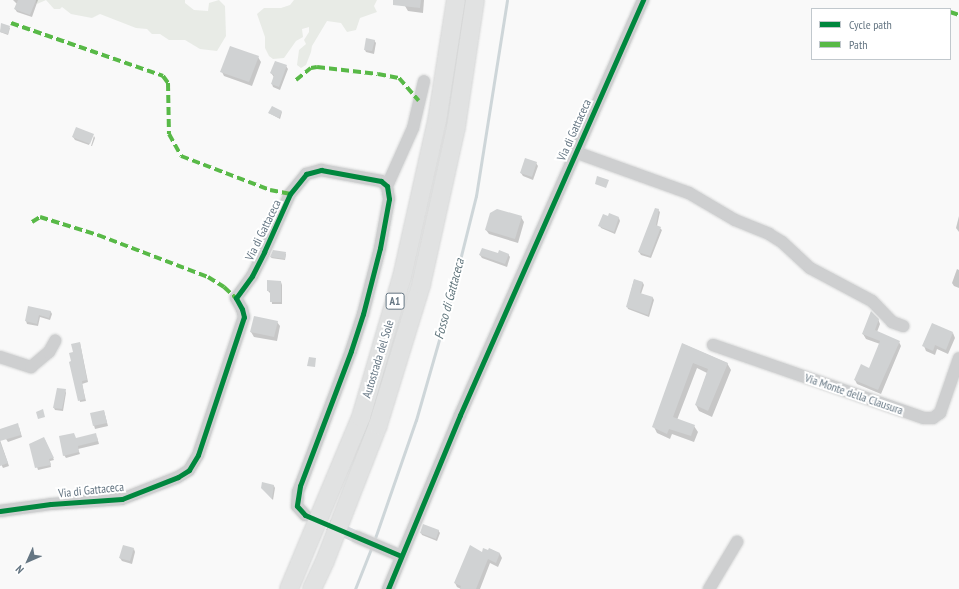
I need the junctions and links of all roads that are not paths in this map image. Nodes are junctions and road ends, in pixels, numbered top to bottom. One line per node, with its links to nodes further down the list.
1 (456, 0): 17 (highway, Autostrada del Sole / A1)
2 (475, 0): 18 (highway, Autostrada del Sole / A1)
3 (643, 0): 5 (street, Via di Gattaceca)
4 (424, 80): 6 (street)
5 (576, 152): 7 (street); 16 (street, Via di Gattaceca)
6 (387, 186): 12 (street, Via di Gattaceca); 13 (street)
7 (903, 326)
8 (55, 342): 10 (street)
9 (713, 345): 11 (street, Via Monte della Clausura)
10 (0, 357)
11 (959, 358)
12 (0, 511)
13 (305, 515)
14 (357, 537): 16 (street)
15 (736, 542): 20 (street)
16 (401, 556): 19 (street, Via di Gattaceca)
17 (289, 589)
18 (312, 589)
19 (388, 589)
20 (709, 589)

